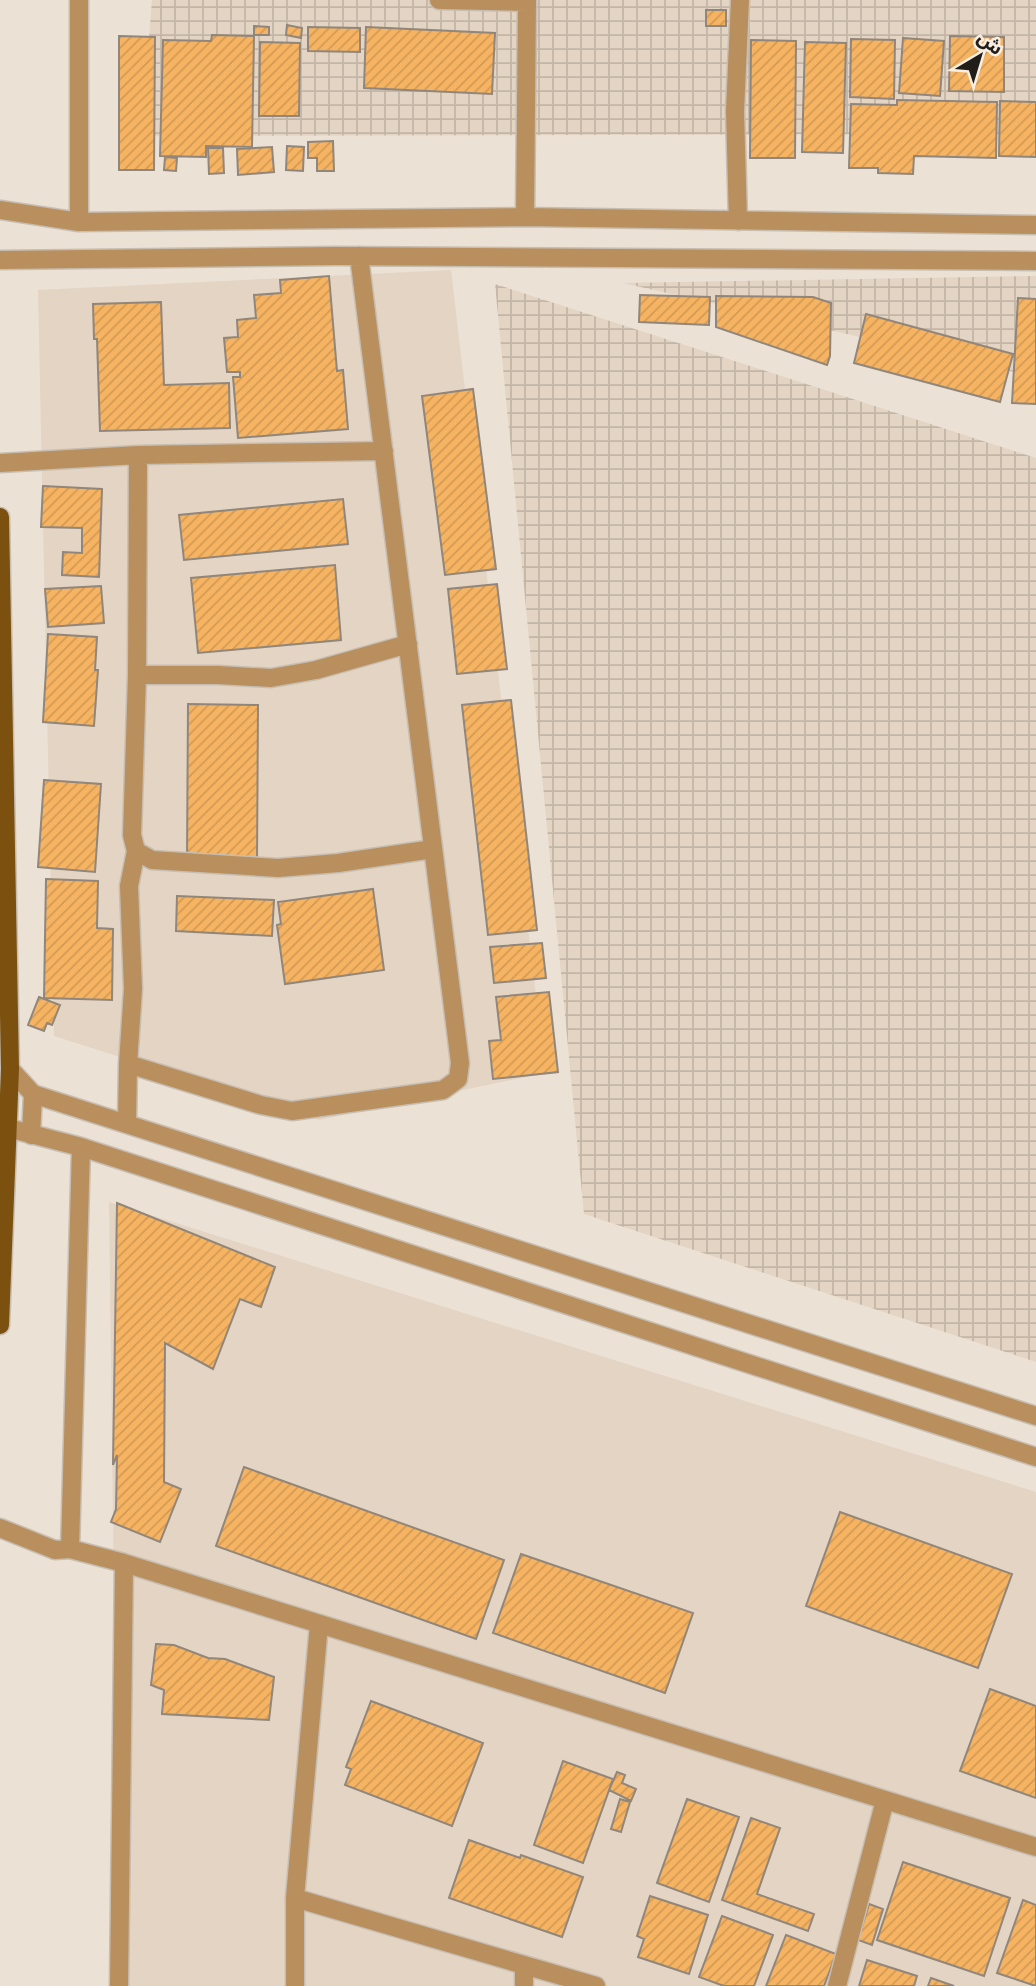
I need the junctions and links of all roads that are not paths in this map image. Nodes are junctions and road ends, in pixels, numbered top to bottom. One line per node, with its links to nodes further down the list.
1 (79, 0): 8 (street)
2 (439, 0): 4 (street)
3 (740, 0): 7 (street)
4 (527, 1): 6 (street)
5 (0, 210): 8 (street)
6 (525, 217): 7 (street); 8 (street)
7 (738, 220): 9 (street)
8 (79, 222)
9 (1036, 225)
10 (359, 256): 11 (street); 12 (street); 13 (street)
11 (0, 260)
12 (1036, 261)
13 (384, 452): 14 (street); 17 (street)
14 (138, 455): 15 (street); 18 (street)
15 (0, 463)
16 (0, 516): 21 (main road)
17 (408, 644): 18 (street); 19 (street)
18 (137, 675): 20 (street)
19 (433, 849): 20 (street); 23 (street)
20 (136, 851): 23 (street)
21 (4, 1000): 22 (main road)
22 (5, 1033): 24 (main road)
23 (128, 1064): 26 (street)
24 (10, 1069): 25 (street); 27 (main road)
25 (33, 1094): 26 (street); 28 (street)
26 (127, 1123): 31 (street)
27 (8, 1128): 28 (street); 30 (main road)
28 (31, 1135): 29 (street)
29 (81, 1147): 32 (street); 34 (street)
30 (0, 1325)
31 (1036, 1416)
32 (1036, 1457)
33 (0, 1528): 34 (street)
34 (71, 1549): 35 (street)
35 (124, 1563): 36 (street); 41 (street)
36 (319, 1624): 37 (street); 39 (street)
37 (885, 1800): 38 (street); 45 (street)
38 (1036, 1847)
39 (295, 1898): 40 (street); 42 (street)
40 (524, 1966): 43 (street); 44 (street)
41 (119, 1986)
42 (295, 1986)
43 (524, 1986)
44 (596, 1986)
45 (836, 1986)

